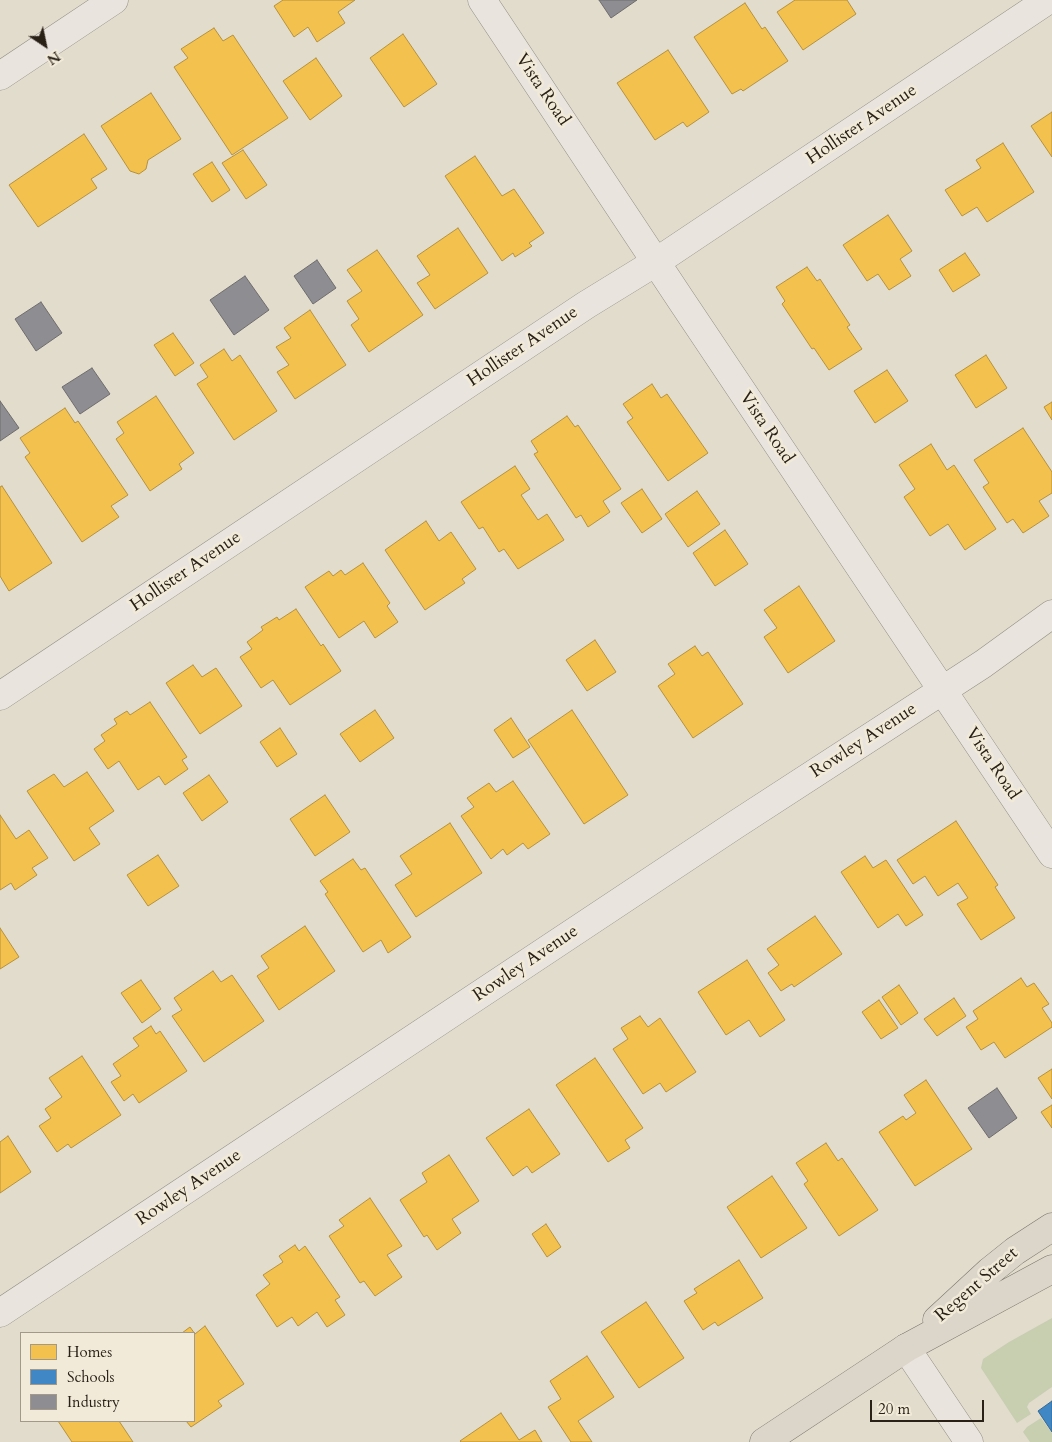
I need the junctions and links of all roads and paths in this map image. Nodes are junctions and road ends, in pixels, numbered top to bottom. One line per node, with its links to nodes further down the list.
1 (114, 0): 4 (street)
2 (482, 0): 5 (street, Vista Road)
3 (1048, 0): 5 (street, Hollister Avenue)
4 (0, 76)
5 (656, 262): 7 (street, Vista Road); 8 (street, Hollister Avenue)
6 (1052, 614): 7 (street, Rowley Avenue)
7 (942, 690): 9 (street, Vista Road); 12 (street, Rowley Avenue)
8 (0, 696)
9 (1052, 854)
10 (1052, 1227): 13 (main road, Regent Street)
11 (1052, 1269): 13 (main road, Regent Street)
12 (0, 1313)
13 (906, 1348): 14 (main road, Regent Street); 15 (street)
14 (764, 1442)
15 (969, 1442)

